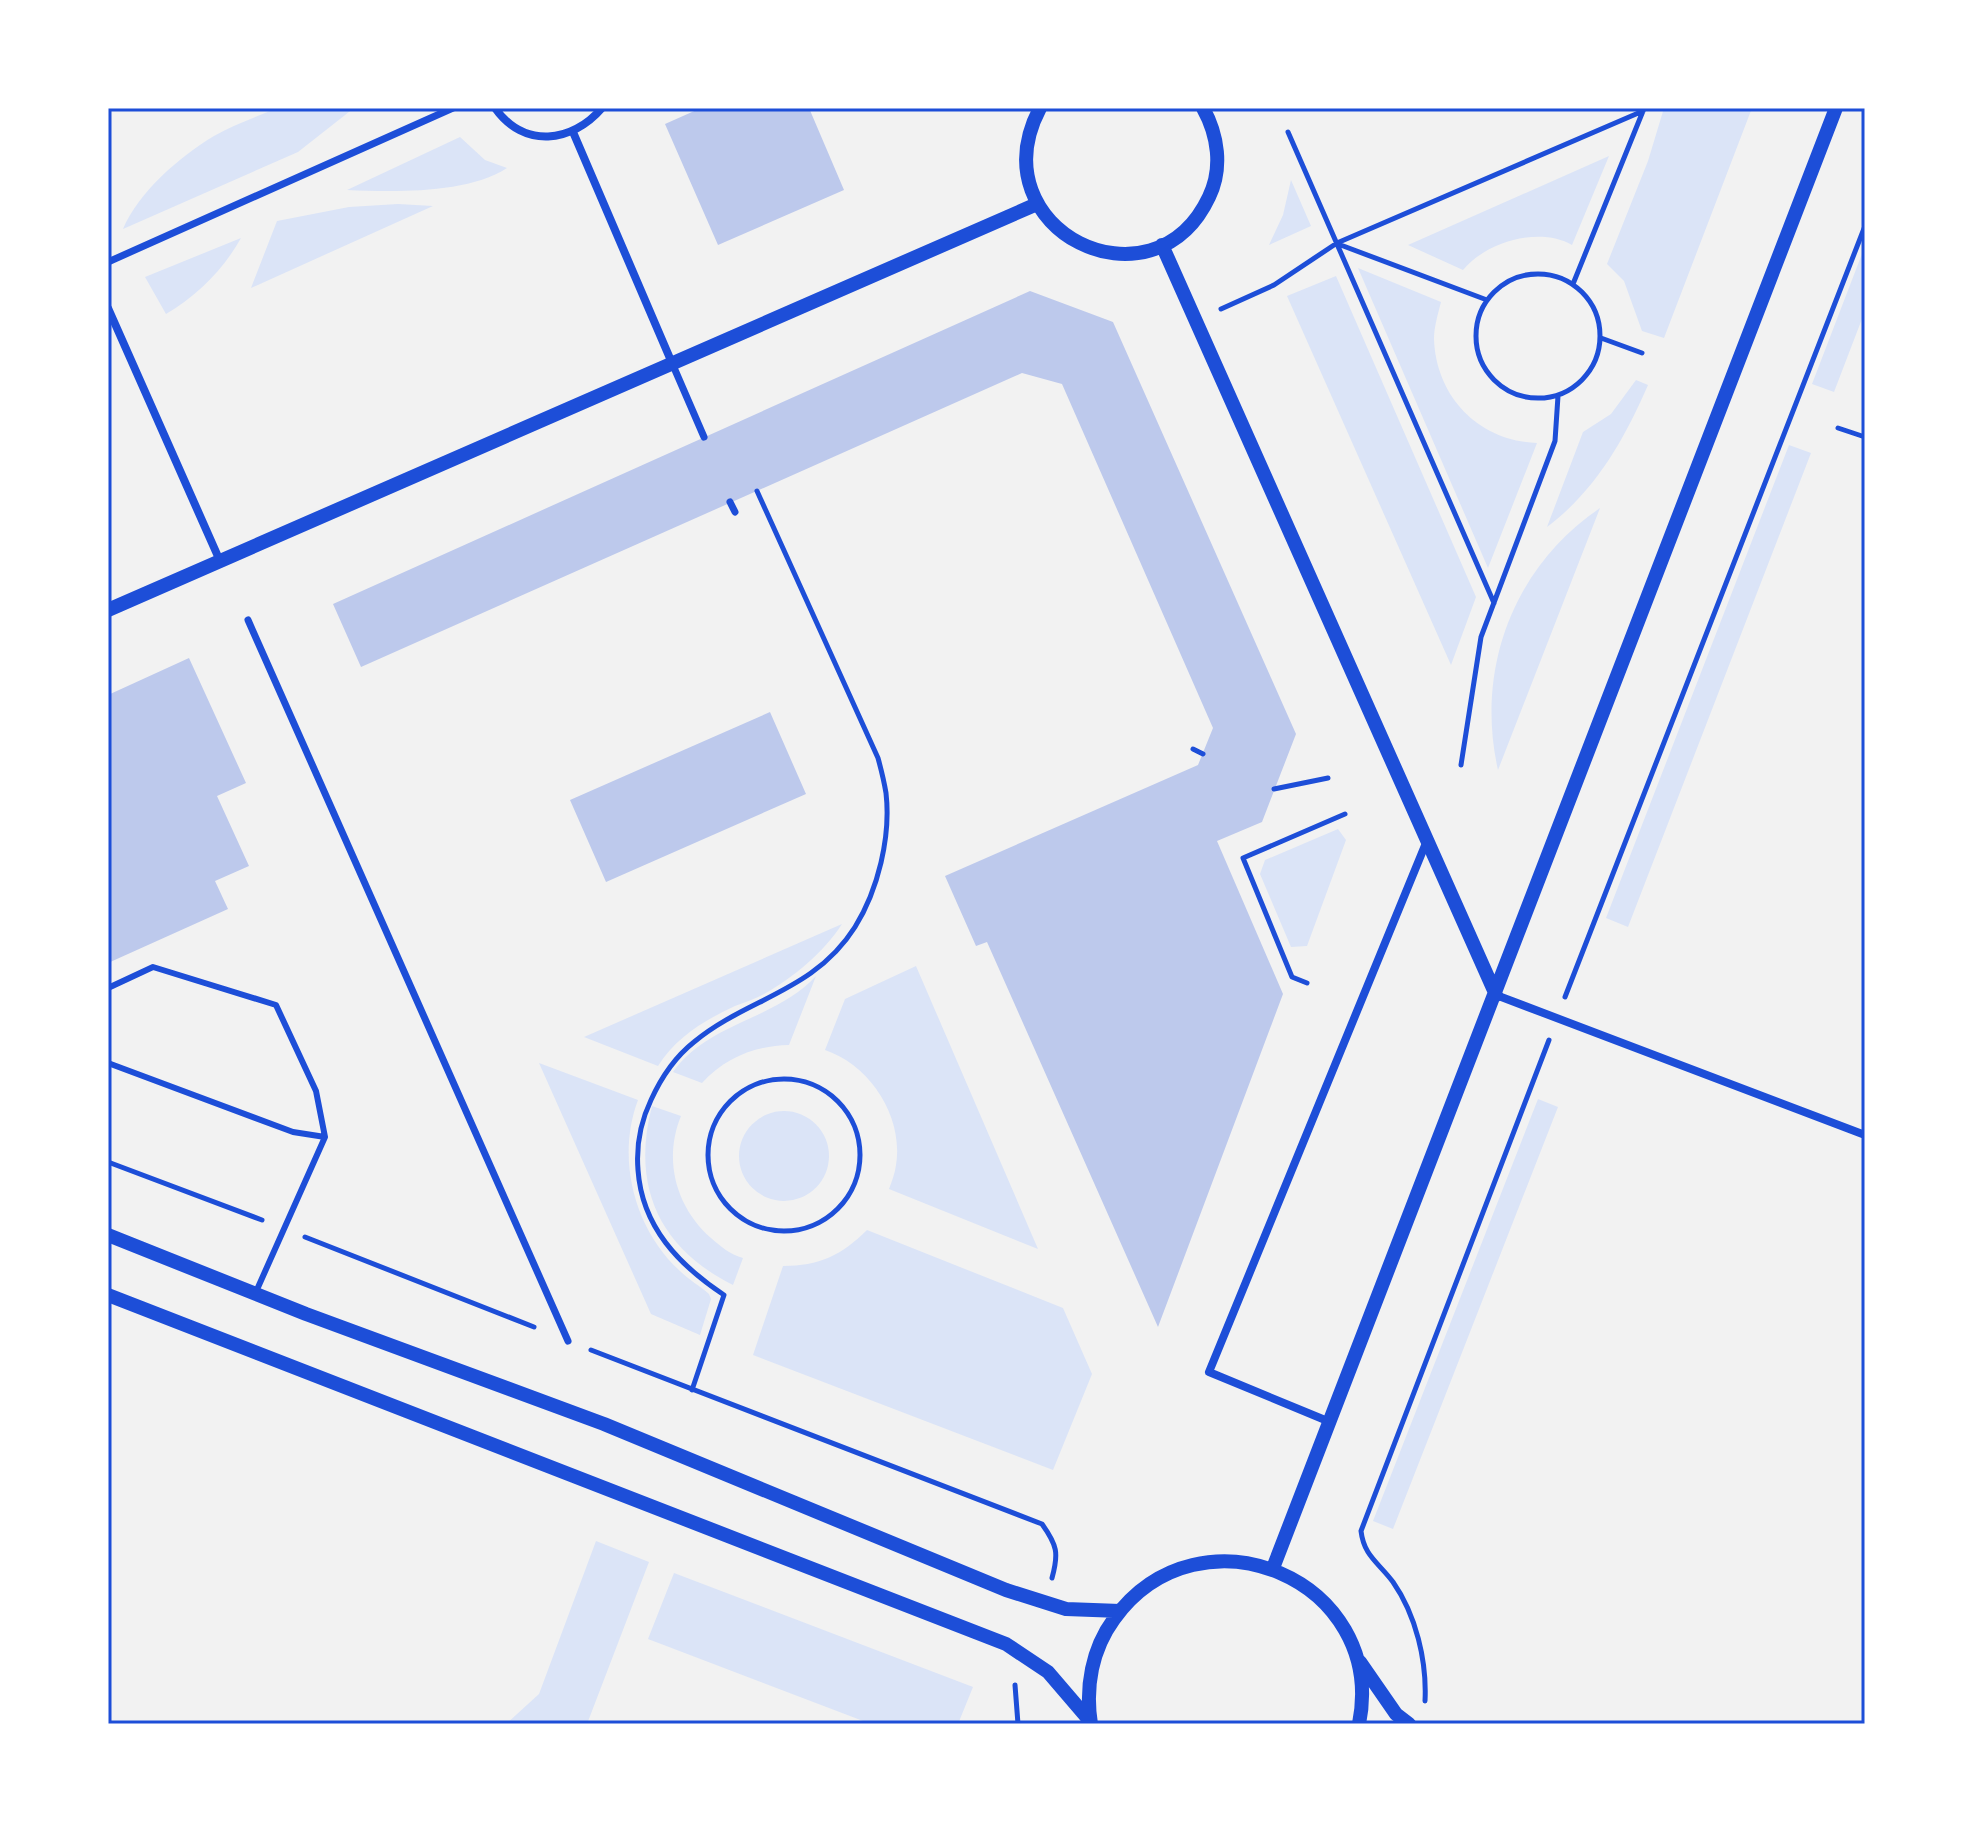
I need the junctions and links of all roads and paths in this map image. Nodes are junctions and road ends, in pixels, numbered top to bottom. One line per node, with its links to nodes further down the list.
1 (453, 108): 14 (street)
2 (495, 108): 8 (street)
3 (602, 108): 8 (street)
4 (1040, 108): 10 (street)
5 (1203, 108): 13 (street)
6 (1836, 108): 42 (street)
7 (1643, 109): 12 (path); 15 (path)
8 (573, 132): 21 (street)
9 (1288, 132): 12 (path)
10 (1037, 204): 13 (street); 21 (street)
11 (1865, 226): 43 (path)
12 (1337, 243): 16 (path); 18 (path); 30 (path)
13 (1162, 245): 39 (street)
14 (108, 262)
15 (1573, 284): 16 (path); 19 (path)
16 (1487, 300): 22 (path)
17 (108, 308): 29 (street)
18 (1216, 311)
19 (1601, 338): 20 (path); 22 (path)
20 (1642, 353)
21 (672, 363): 24 (street); 29 (street)
22 (1558, 396): 30 (path)
23 (1838, 428): 25 (path)
24 (704, 437)
25 (1865, 437)
26 (757, 491): 55 (path)
27 (730, 502): 28 (street)
28 (735, 512)
29 (220, 561): 31 (street)
30 (1494, 603): 35 (path)
31 (108, 610)
32 (248, 620): 54 (street)
33 (1193, 749): 34 (path)
34 (1203, 754)
35 (1461, 765)
36 (1328, 778): 37 (path)
37 (1274, 789)
38 (1345, 814): 40 (path)
39 (1427, 842): 42 (street); 56 (street)
40 (1307, 983)
41 (108, 988): 47 (lane)
42 (1496, 995): 46 (street); 56 (street)
43 (1564, 1000)
44 (1550, 1038): 62 (path)
45 (108, 1063): 47 (lane)
46 (1865, 1135)
47 (325, 1137): 50 (lane)
48 (108, 1162): 50 (path)
49 (859, 1170): 49 (path)
50 (285, 1229): 53 (lane); 54 (path)
51 (108, 1235): 53 (street)
52 (108, 1295): 63 (street)
53 (255, 1295): 59 (street)
54 (568, 1341): 55 (path)
55 (692, 1390): 58 (path)
56 (1330, 1422): 57 (street)
57 (1273, 1568): 59 (street); 60 (street)
58 (1051, 1583)
59 (1120, 1611): 63 (street)
60 (1358, 1659): 65 (street); 66 (street)
61 (1016, 1676): 64 (path)
62 (1424, 1706)
63 (1091, 1722)
64 (1018, 1724)
65 (1359, 1724)
66 (1409, 1724)

